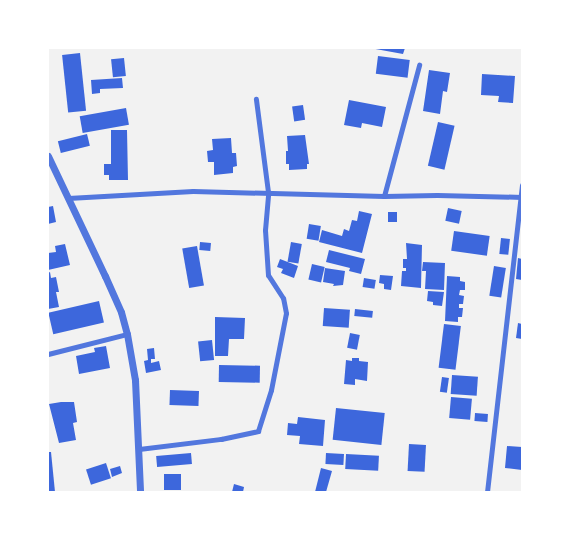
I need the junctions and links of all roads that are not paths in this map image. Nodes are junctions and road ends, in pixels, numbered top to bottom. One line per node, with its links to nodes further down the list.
1 (419, 65): 6 (street)
2 (256, 99): 5 (street)
3 (48, 156): 8 (street)
4 (522, 185): 7 (street)
5 (268, 192): 6 (street); 8 (street); 11 (street)
6 (384, 196): 7 (street)
7 (521, 197): 13 (street)
8 (68, 198): 9 (street)
9 (127, 334): 10 (street); 11 (street)
10 (48, 354)
11 (139, 449): 12 (street)
12 (140, 492)
13 (487, 492)

